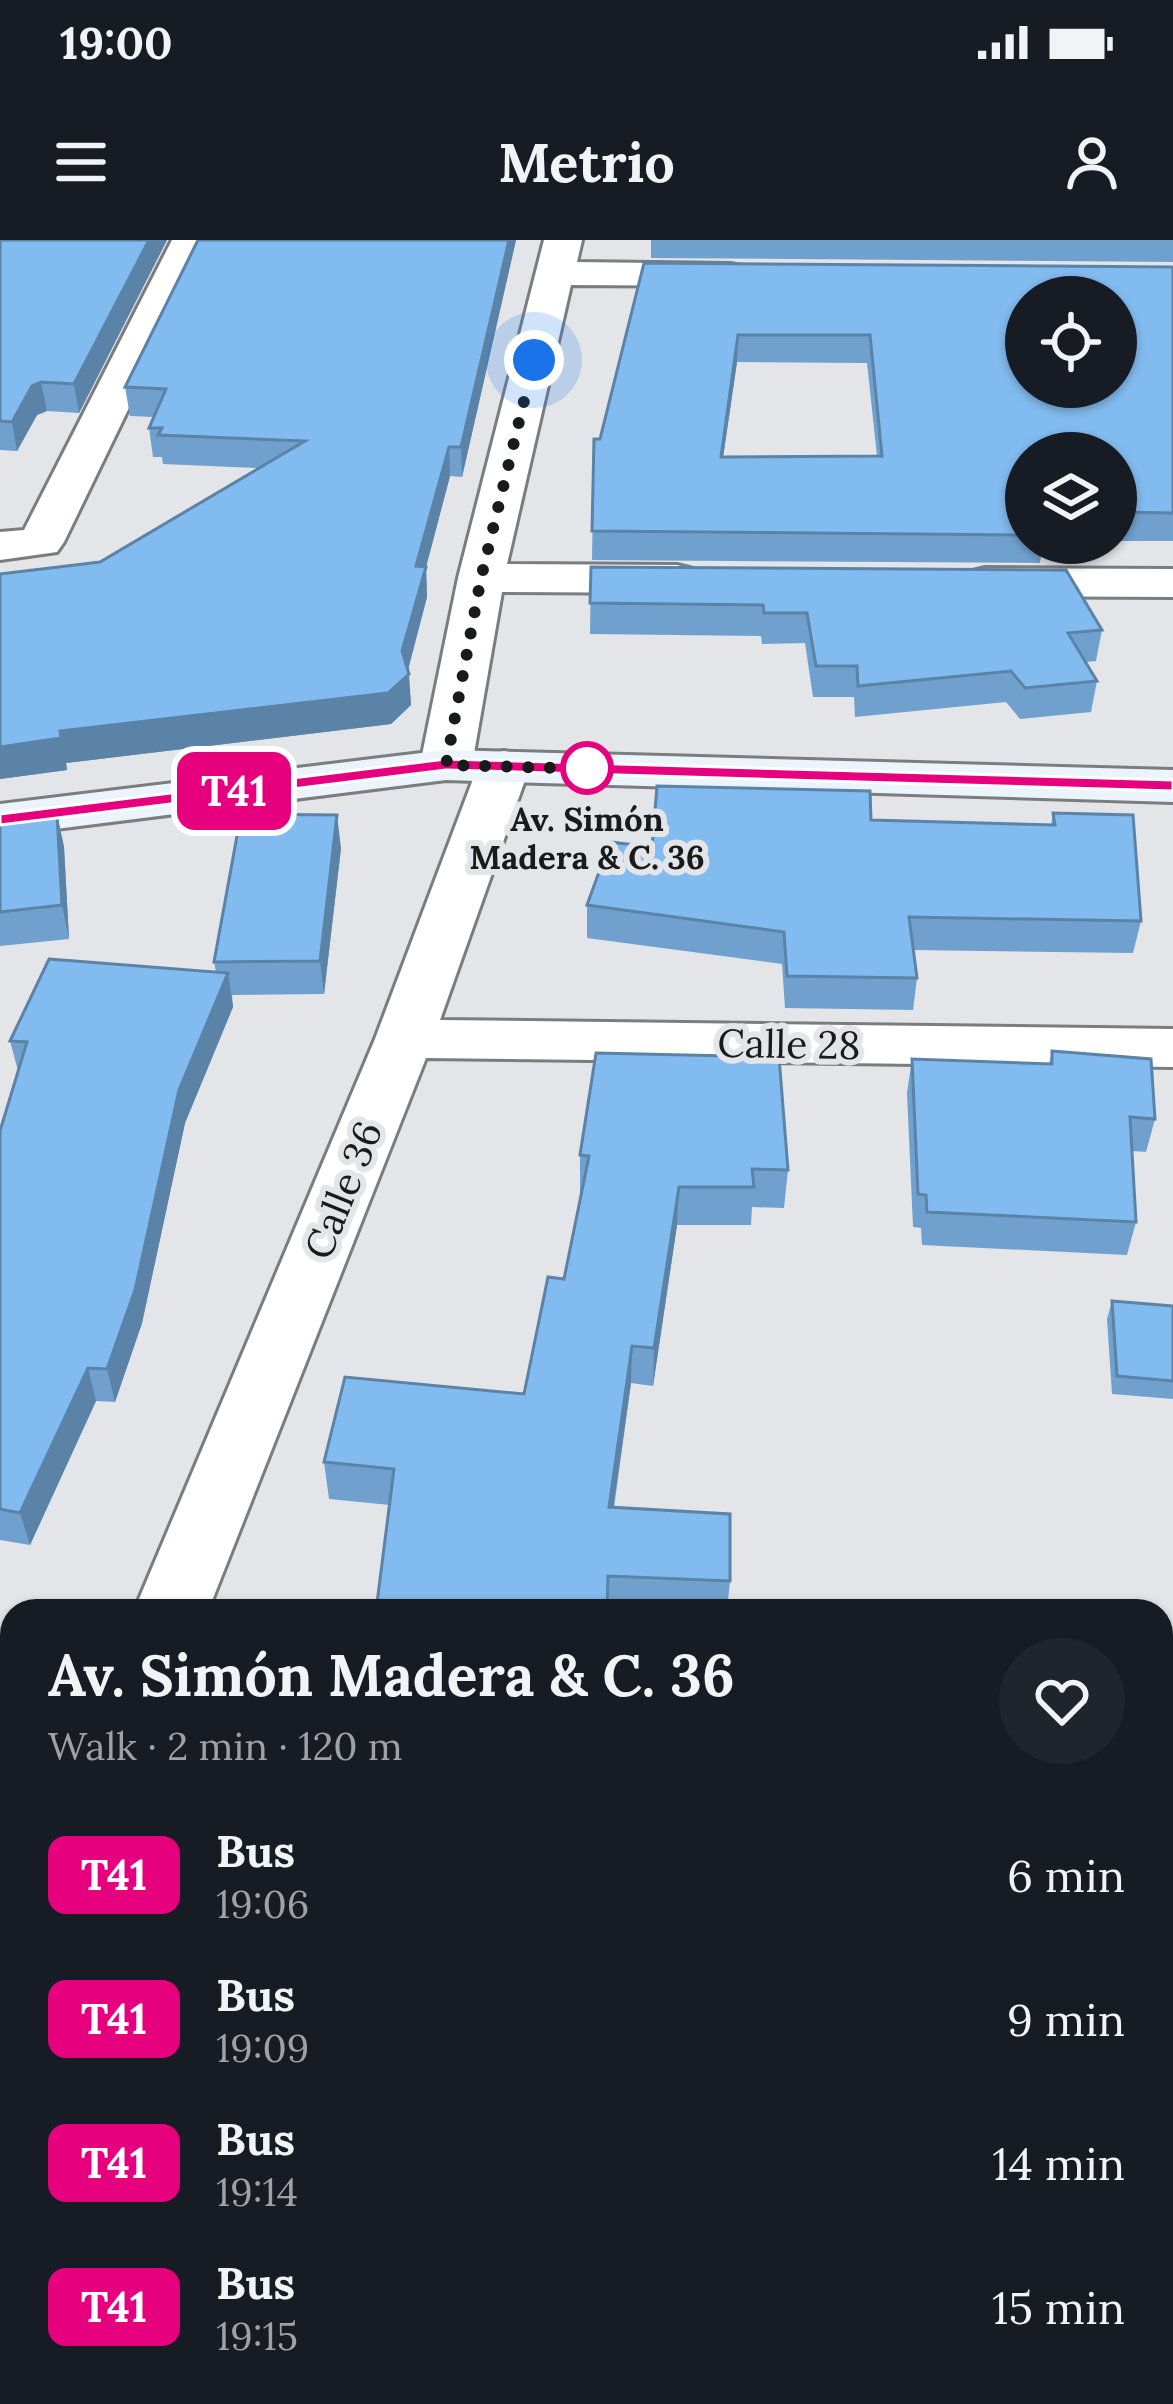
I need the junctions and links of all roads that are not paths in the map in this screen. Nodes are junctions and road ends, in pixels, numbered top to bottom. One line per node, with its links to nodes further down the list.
1 (191, 240): 4 (street)
2 (559, 257): 3 (street); 5 (street, Calle 36)
3 (769, 275)
4 (0, 546)
5 (481, 578): 6 (street); 9 (street, Calle 36)
6 (719, 580)
7 (934, 581): 8 (street)
8 (1173, 583)
9 (475, 765): 10 (street); 11 (street); 12 (street, Calle 36)
10 (1173, 786)
11 (0, 820)
12 (404, 1040): 13 (street, Calle 28); 14 (street, Calle 36)
13 (1173, 1048)
14 (176, 1599)

